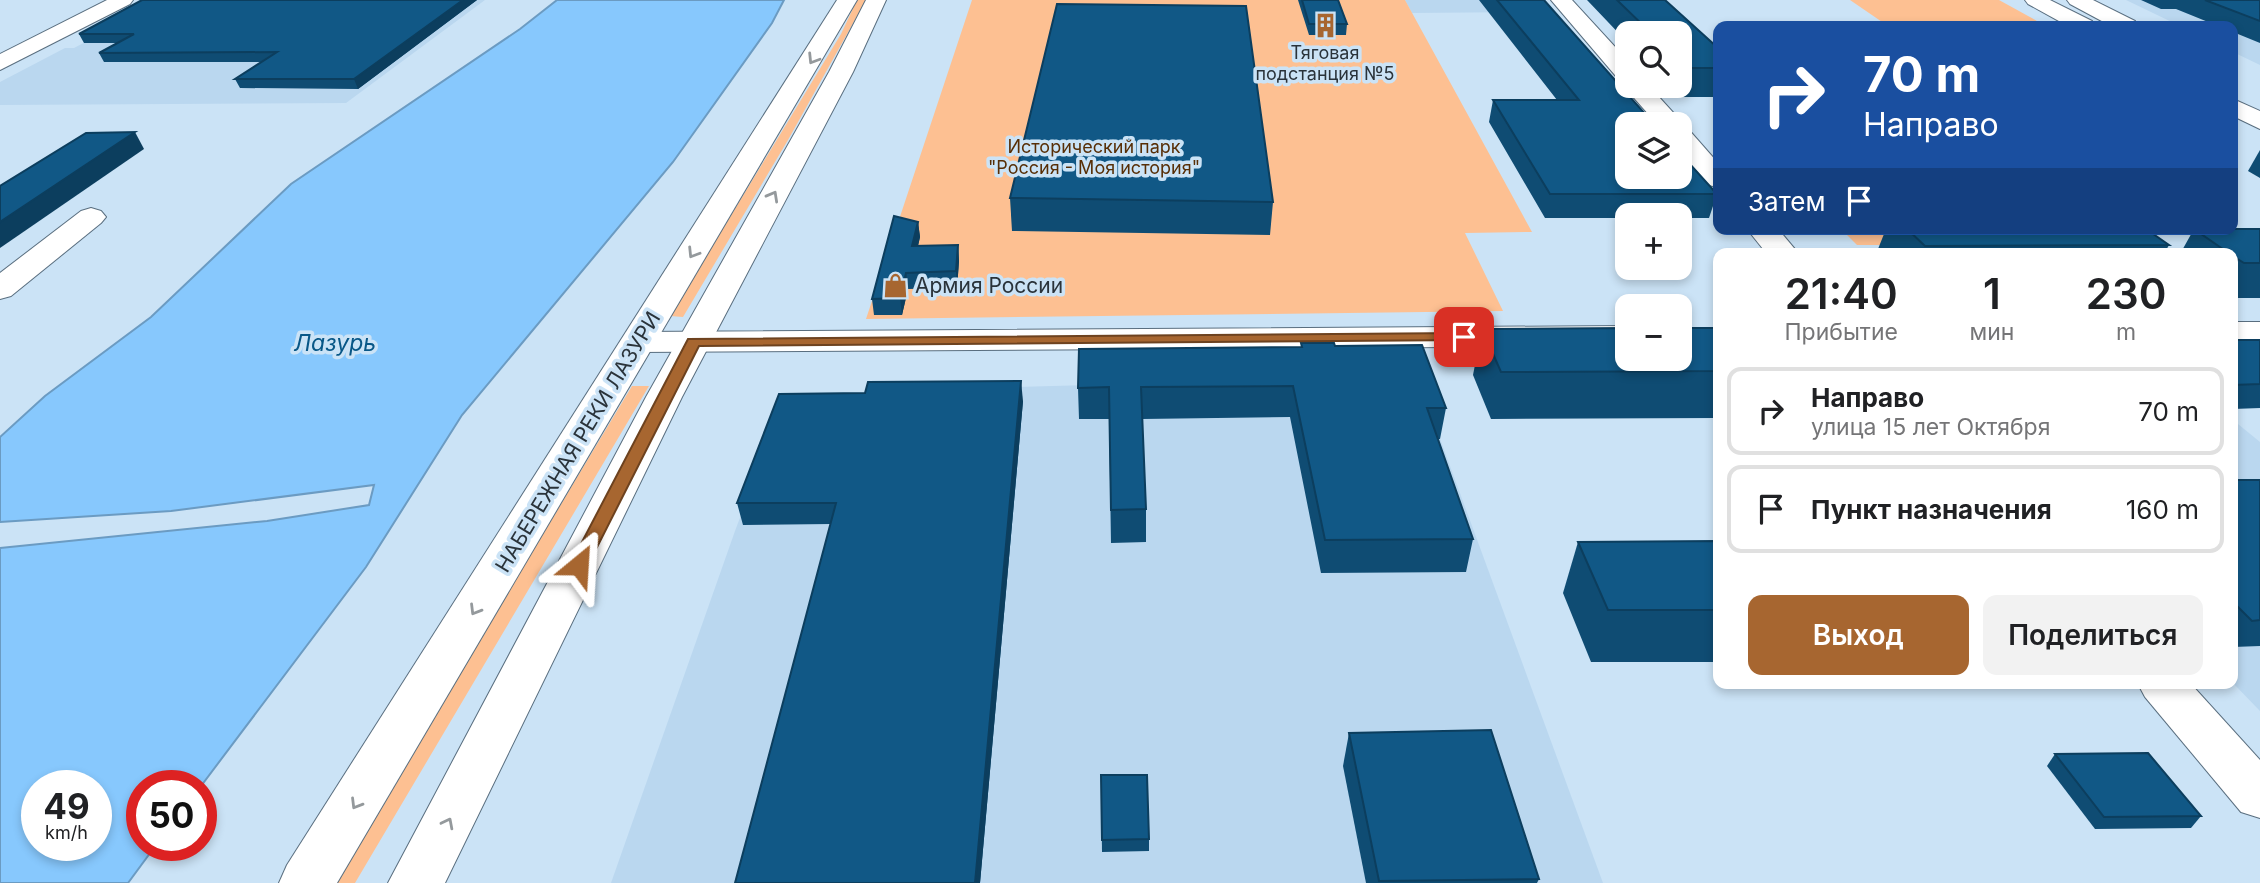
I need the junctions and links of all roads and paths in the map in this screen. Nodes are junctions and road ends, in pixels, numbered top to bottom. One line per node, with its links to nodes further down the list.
1 (122, 0): 10 (main road)
2 (847, 0): 22 (main road, НАБЕРЕЖНАЯ РЕКИ ЛАЗУРИ, one-way to 22)
3 (876, 0): 23 (main road, one-way to 3)
4 (1561, 0): 9 (main road)
5 (2035, 0): 7 (main road)
6 (2077, 0): 8 (main road)
7 (2075, 21)
8 (2117, 21)
9 (1615, 61)
10 (0, 63)
11 (2245, 96): 14 (main road)
12 (1647, 98): 13 (main road)
13 (1659, 112)
14 (2260, 121)
15 (1692, 149): 16 (main road)
16 (1713, 173)
17 (91, 216): 18 (main road)
18 (0, 289)
19 (2238, 332): 20 (main road)
20 (2260, 332)
21 (1615, 336): 23 (main road)
22 (638, 342): 23 (main road); 26 (main road, НАБЕРЕЖНАЯ РЕКИ ЛАЗУРИ, one-way to 26)
23 (694, 342): 27 (main road, one-way to 23)
24 (2166, 689): 25 (main road)
25 (2260, 796)
26 (307, 883)
27 (416, 883)

